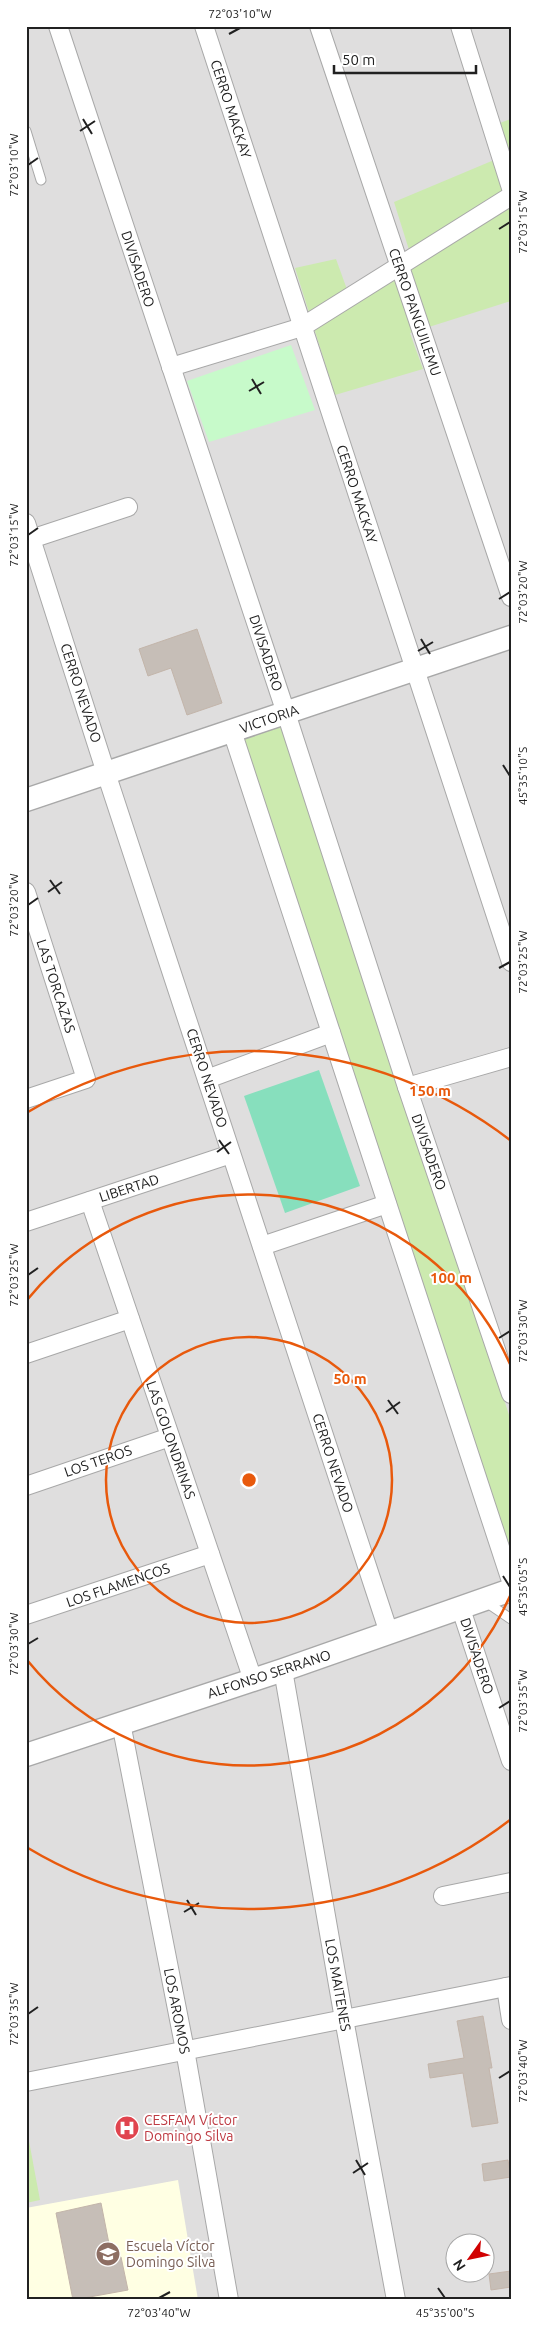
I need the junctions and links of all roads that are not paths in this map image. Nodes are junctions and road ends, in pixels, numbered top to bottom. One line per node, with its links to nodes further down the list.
1 (58, 26): 11 (street, DIVISADERO)
2 (204, 26): 10 (street, CERRO MACKAY)
3 (319, 26): 9 (street, CERRO PANGUILEMU)
4 (460, 26): 7 (street)
5 (26, 131): 6 (lane)
6 (42, 180)
7 (511, 188)
8 (511, 196): 9 (street)
9 (399, 265): 10 (street); 14 (street, CERRO PANGUILEMU)
10 (302, 327): 11 (street); 16 (street, CERRO MACKAY)
11 (171, 367): 17 (street, DIVISADERO)
12 (128, 507): 13 (street)
13 (29, 531): 19 (street, CERRO NEVADO)
14 (511, 597)
15 (511, 637): 16 (street, VICTORIA)
16 (415, 670): 17 (street, VICTORIA); 22 (street, CERRO MACKAY)
17 (286, 713): 18 (street, VICTORIA); 26 (street, DIVISADERO)
18 (232, 731): 19 (street, VICTORIA); 23 (street)
19 (106, 773): 20 (street, VICTORIA); 25 (street, CERRO NEVADO)
20 (26, 800)
21 (26, 892): 27 (street, LAS TORCAZAS)
22 (511, 962)
23 (331, 1033): 25 (street); 30 (street)
24 (511, 1057): 26 (street)
25 (207, 1079): 28 (street, CERRO NEVADO)
26 (407, 1087): 35 (street, DIVISADERO)
27 (26, 1098)
28 (231, 1154): 29 (street, LIBERTAD); 32 (street, CERRO NEVADO)
29 (90, 1201): 31 (street, LIBERTAD); 33 (street, LAS GOLONDRINAS)
30 (387, 1204): 32 (street); 39 (street)
31 (26, 1222)
32 (262, 1246): 45 (street, CERRO NEVADO)
33 (130, 1319): 34 (street); 36 (street, LAS GOLONDRINAS)
34 (26, 1354)
35 (511, 1394)
36 (170, 1437): 37 (street, LOS TEROS); 38 (street, LAS GOLONDRINAS)
37 (26, 1486)
38 (210, 1554): 43 (street, LOS FLAMENCOS); 47 (street, LAS GOLONDRINAS)
39 (511, 1581)
40 (511, 1590): 41 (street, ALFONSO SERRANO)
41 (484, 1600): 42 (street, ALFONSO SERRANO); 44 (lane)
42 (461, 1609): 45 (street, ALFONSO SERRANO); 50 (street, DIVISADERO)
43 (26, 1616)
44 (511, 1619)
45 (390, 1633): 46 (street, ALFONSO SERRANO)
46 (283, 1670): 47 (street, ALFONSO SERRANO); 54 (street, LOS MAITENES)
47 (253, 1680): 48 (street, ALFONSO SERRANO)
48 (121, 1723): 49 (street, ALFONSO SERRANO); 56 (street, LOS AROMOS)
49 (26, 1755)
50 (511, 1761)
51 (511, 1882): 52 (street)
52 (442, 1896)
53 (508, 1986): 54 (street); 55 (street)
54 (344, 2019): 56 (street); 59 (street, LOS MAITENES)
55 (511, 2020)
56 (185, 2050): 57 (street); 58 (street, LOS AROMOS)
57 (26, 2082)
58 (229, 2300)
59 (396, 2300)

